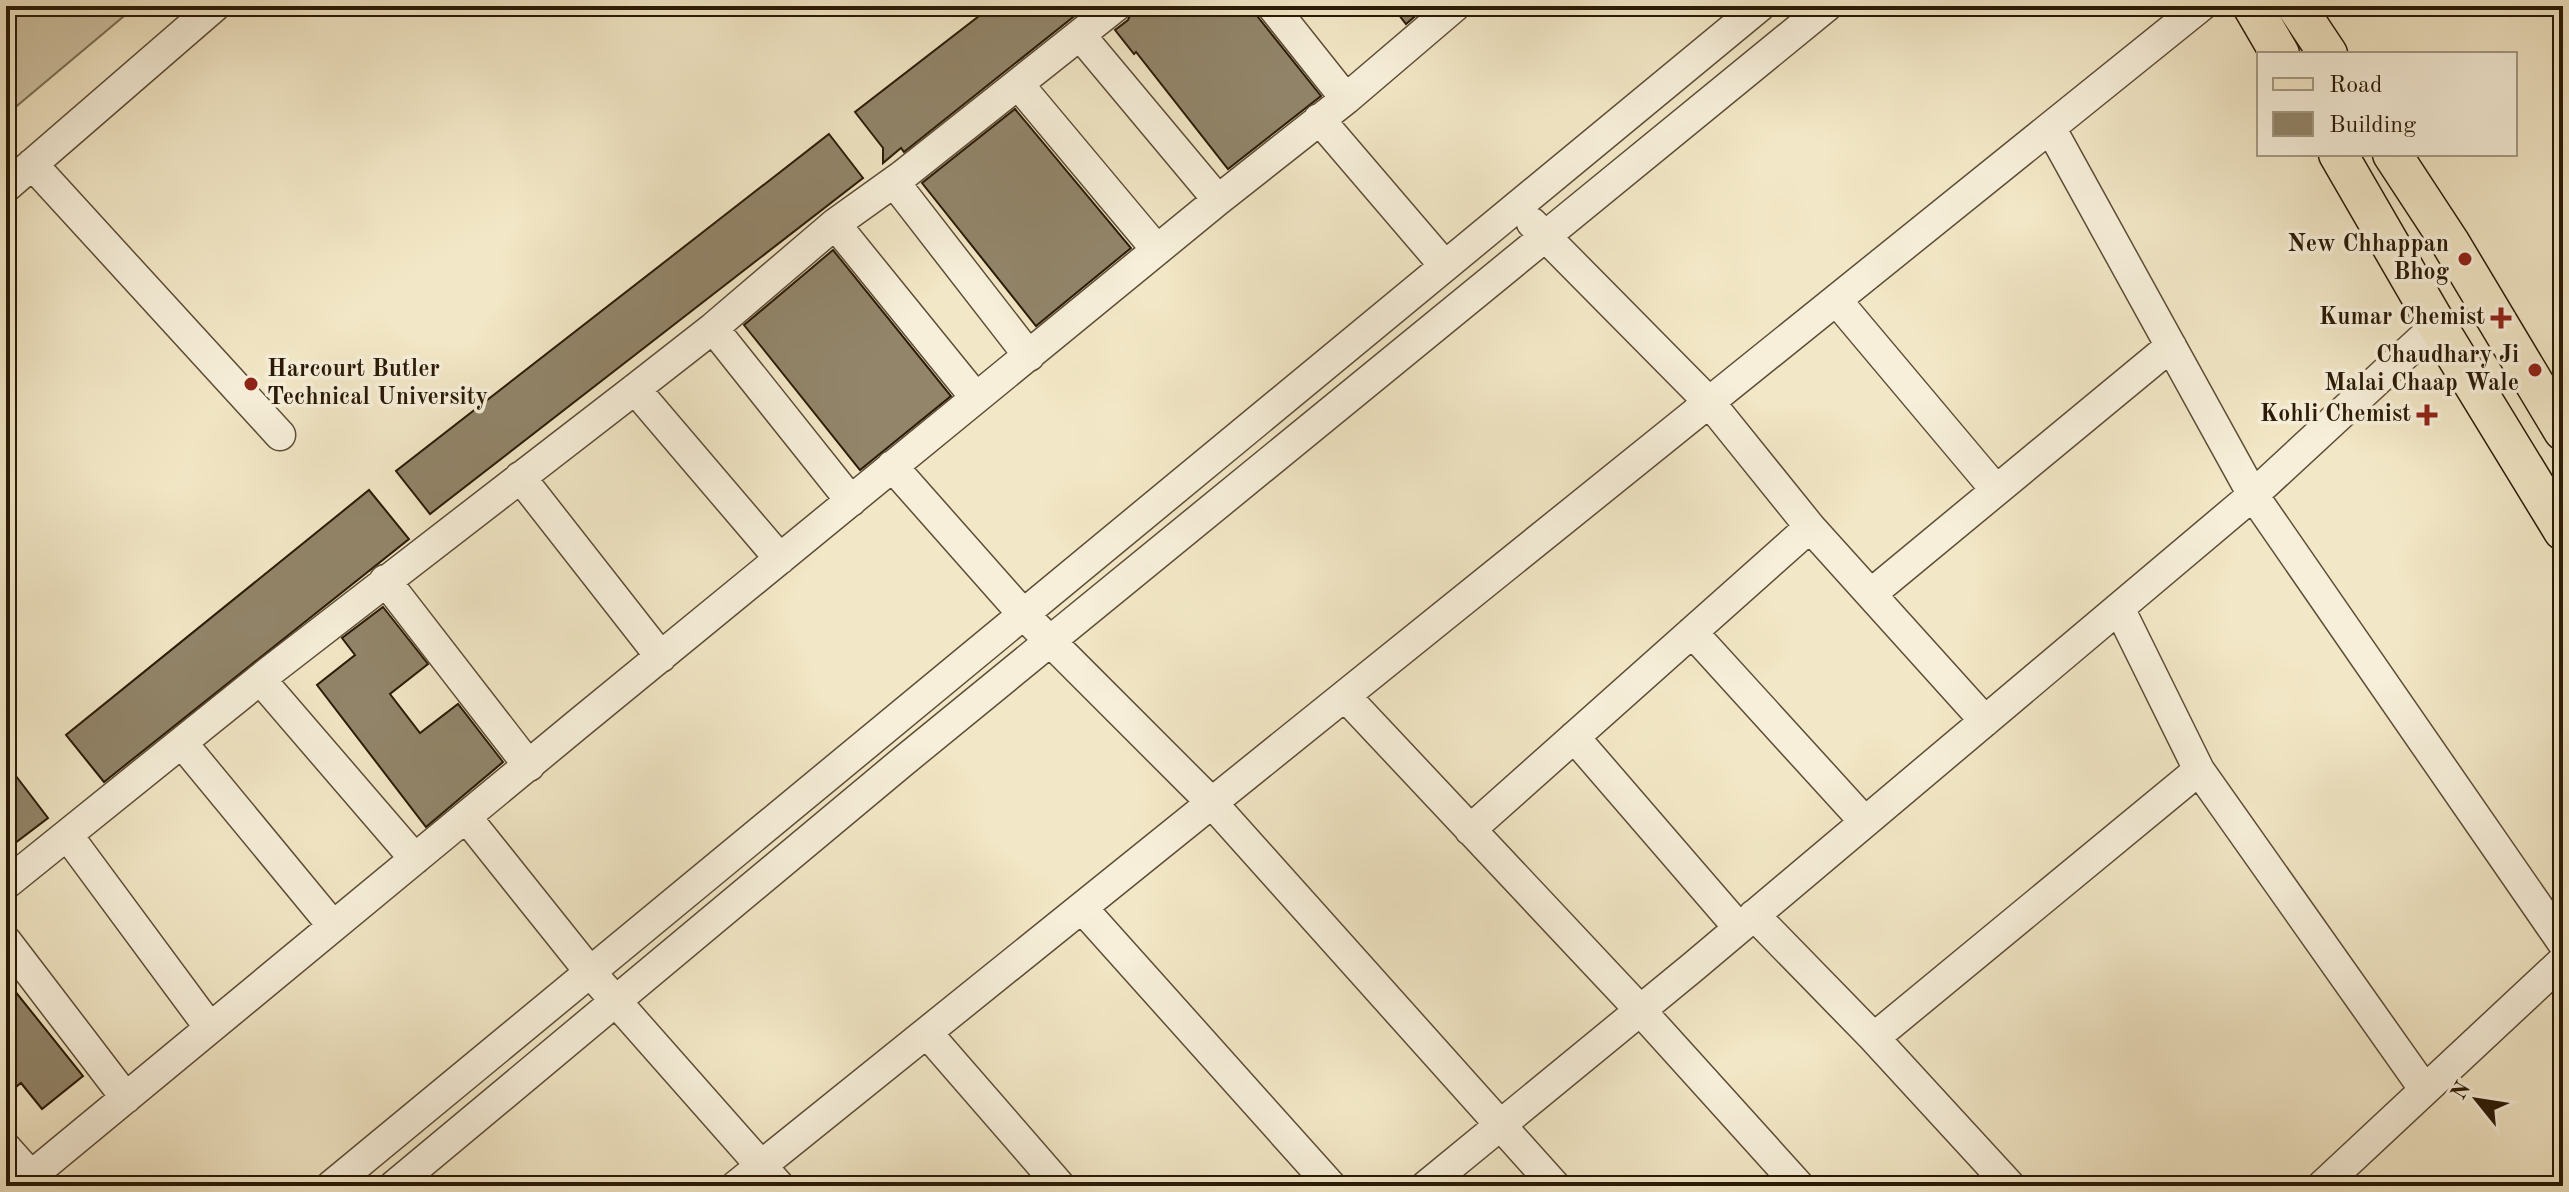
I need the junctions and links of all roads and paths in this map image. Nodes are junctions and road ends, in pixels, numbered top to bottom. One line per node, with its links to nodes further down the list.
1 (215, 6): 19 (street)
2 (1116, 6): 10 (street)
3 (1272, 6): 14 (street)
4 (1455, 6): 14 (street)
5 (1760, 6): 23 (street)
6 (1827, 6): 25 (street)
7 (2201, 6): 16 (street)
8 (2252, 6): 11 (main road)
9 (2296, 6): 12 (main road)
10 (1080, 35): 13 (street); 22 (street)
11 (2279, 52)
12 (2327, 52)
13 (1018, 84): 20 (street); 26 (street)
14 (1346, 99): 15 (street)
15 (1319, 119): 22 (street); 27 (street)
16 (2051, 129): 28 (street); 31 (street)
17 (2339, 156): 29 (main road)
18 (2393, 156): 36 (main road)
19 (32, 164): 21 (street); 37 (street)
20 (894, 182): 24 (street); 32 (street)
21 (6, 187)
22 (1218, 200): 26 (street)
23 (1516, 206): 25 (street); 27 (street)
24 (835, 224): 30 (street); 34 (street)
25 (1545, 236): 35 (street); 51 (street)
26 (1157, 250): 32 (street)
27 (1444, 265): 49 (street)
28 (1837, 301): 35 (street); 40 (street)
29 (2437, 325): 41 (street); 43 (main road)
30 (713, 328): 33 (street); 42 (street)
31 (2171, 346): 40 (street); 41 (street)
32 (1029, 356): 34 (street)
33 (635, 389): 39 (street); 45 (street)
34 (976, 398): 38 (street)
35 (1710, 403): 44 (street); 54 (street)
36 (2563, 431)
37 (280, 435)
38 (892, 466): 42 (street); 49 (street)
39 (520, 477): 46 (street); 52 (street)
40 (1996, 490): 47 (street)
41 (2253, 495): 48 (street); 71 (street)
42 (851, 501): 45 (street)
43 (2558, 511)
44 (1810, 527): 47 (street); 50 (street)
45 (780, 559): 52 (street)
46 (385, 580): 53 (street); 58 (street)
47 (1871, 594): 55 (street)
48 (2119, 608): 55 (street); 59 (street)
49 (1023, 614): 51 (street); 73 (street)
50 (1692, 632): 56 (street); 62 (street)
51 (1051, 640): 60 (street); 74 (street)
52 (661, 657): 58 (street)
53 (260, 679): 57 (street); 65 (street)
54 (1345, 696): 60 (street); 63 (street)
55 (1985, 721): 62 (street)
56 (1574, 737): 63 (street); 68 (street)
57 (182, 743): 64 (street); 69 (street)
58 (529, 766): 61 (street)
59 (2199, 770): 78 (street); 79 (street)
60 (1212, 803): 67 (street); 81 (street)
61 (466, 817): 65 (street); 73 (street)
62 (1865, 822): 68 (street)
63 (1470, 830): 75 (street)
64 (68, 836): 66 (street); 76 (street)
65 (415, 859): 69 (street)
66 (6, 884)
67 (1082, 908): 77 (street); 89 (street)
68 (1746, 922): 75 (street); 78 (street)
69 (333, 926): 76 (street)
70 (6, 941): 80 (street)
71 (2563, 943)
72 (2563, 961): 79 (street)
73 (590, 972): 74 (street); 85 (street)
74 (617, 1000): 83 (street); 86 (street)
75 (1640, 1010): 81 (street); 92 (street)
76 (210, 1028): 80 (street)
77 (927, 1033): 83 (street); 88 (street)
78 (1874, 1038): 93 (street)
79 (2425, 1090): 94 (street)
80 (126, 1098): 84 (street)
81 (1499, 1125): 90 (street); 91 (street)
82 (6, 1148): 84 (street)
83 (770, 1176): 87 (street)
84 (25, 1181)
85 (331, 1186)
86 (394, 1186)
87 (736, 1186)
88 (1060, 1186)
89 (1331, 1186)
90 (1426, 1186)
91 (1555, 1186)
92 (1799, 1186)
93 (2010, 1186)
94 (2322, 1186)

